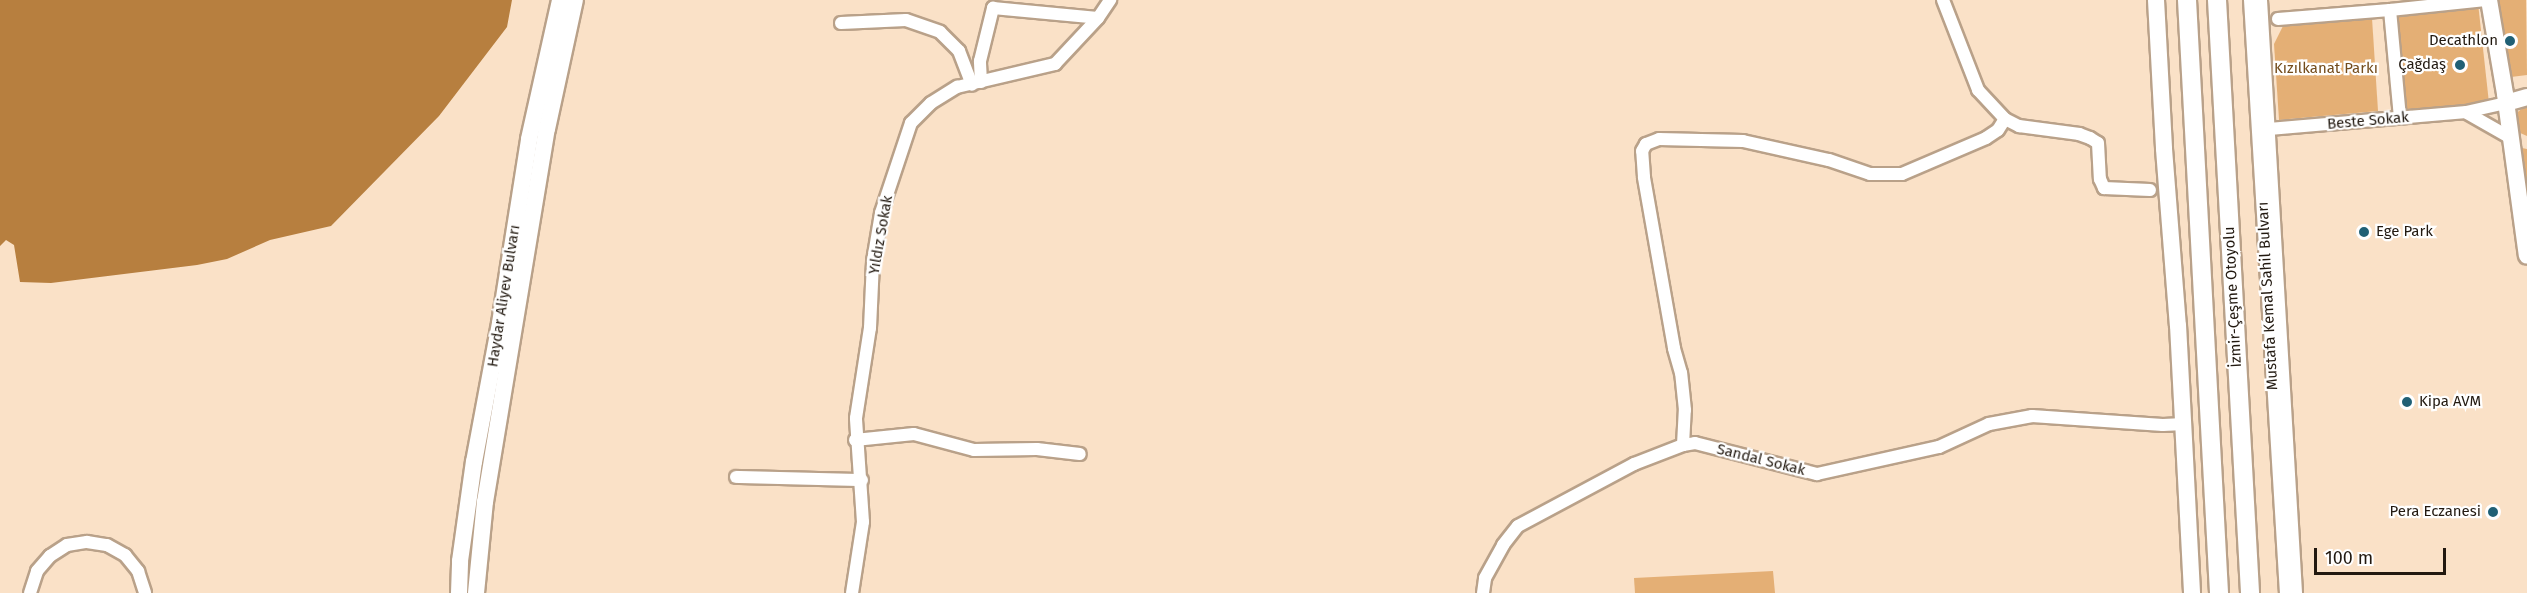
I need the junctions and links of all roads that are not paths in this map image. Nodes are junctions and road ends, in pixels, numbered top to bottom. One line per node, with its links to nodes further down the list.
1 (560, 0): 34 (main road, Haydar Aliyev Bulvarı)
2 (575, 0): 35 (main road, Haydar Aliyev Bulvarı)
3 (1110, 0): 12 (street, Yıldız Sokak)
4 (1943, 0): 20 (street)
5 (2156, 0): 26 (main road)
6 (2187, 0): 39 (highway, İzmir-Çeşme Otoyolu)
7 (2217, 0): 40 (highway, İzmir-Çeşme Otoyolu)
8 (2250, 0): 41 (street, Mustafa Kemal Sahil Bulvarı)
9 (2261, 0): 21 (street, Mustafa Kemal Sahil Bulvarı)
10 (2487, 0): 11 (street); 17 (main road)
11 (2390, 10): 13 (street); 19 (street)
12 (1098, 18): 15 (street, Yıldız Sokak); 15 (street)
13 (2278, 19)
14 (841, 23): 15 (street)
15 (976, 83): 27 (street, Yıldız Sokak)
16 (2527, 97): 17 (main road)
17 (2506, 103): 18 (street, Beste Sokak); 22 (main road)
18 (2466, 112): 19 (street, Beste Sokak); 22 (street)
19 (2400, 118): 21 (street, Beste Sokak)
20 (2005, 119): 23 (street); 28 (street)
21 (2269, 129): 42 (street, Mustafa Kemal Sahil Bulvarı)
22 (2519, 141): 24 (main road)
23 (2150, 190)
24 (2525, 218): 25 (main road)
25 (2527, 256)
26 (2184, 424): 28 (street, Sandal Sokak); 38 (main road)
27 (855, 441): 29 (street); 31 (street, Yıldız Sokak)
28 (1683, 445): 37 (street, Sandal Sokak)
29 (1080, 454)
30 (736, 477): 31 (street)
31 (862, 480): 36 (street, Yıldız Sokak)
32 (30, 593): 33 (street)
33 (145, 593)
34 (459, 593)
35 (476, 593)
36 (852, 593)
37 (1483, 593)
38 (2192, 593)
39 (2220, 593)
40 (2250, 593)
41 (2286, 593)
42 (2295, 593)

